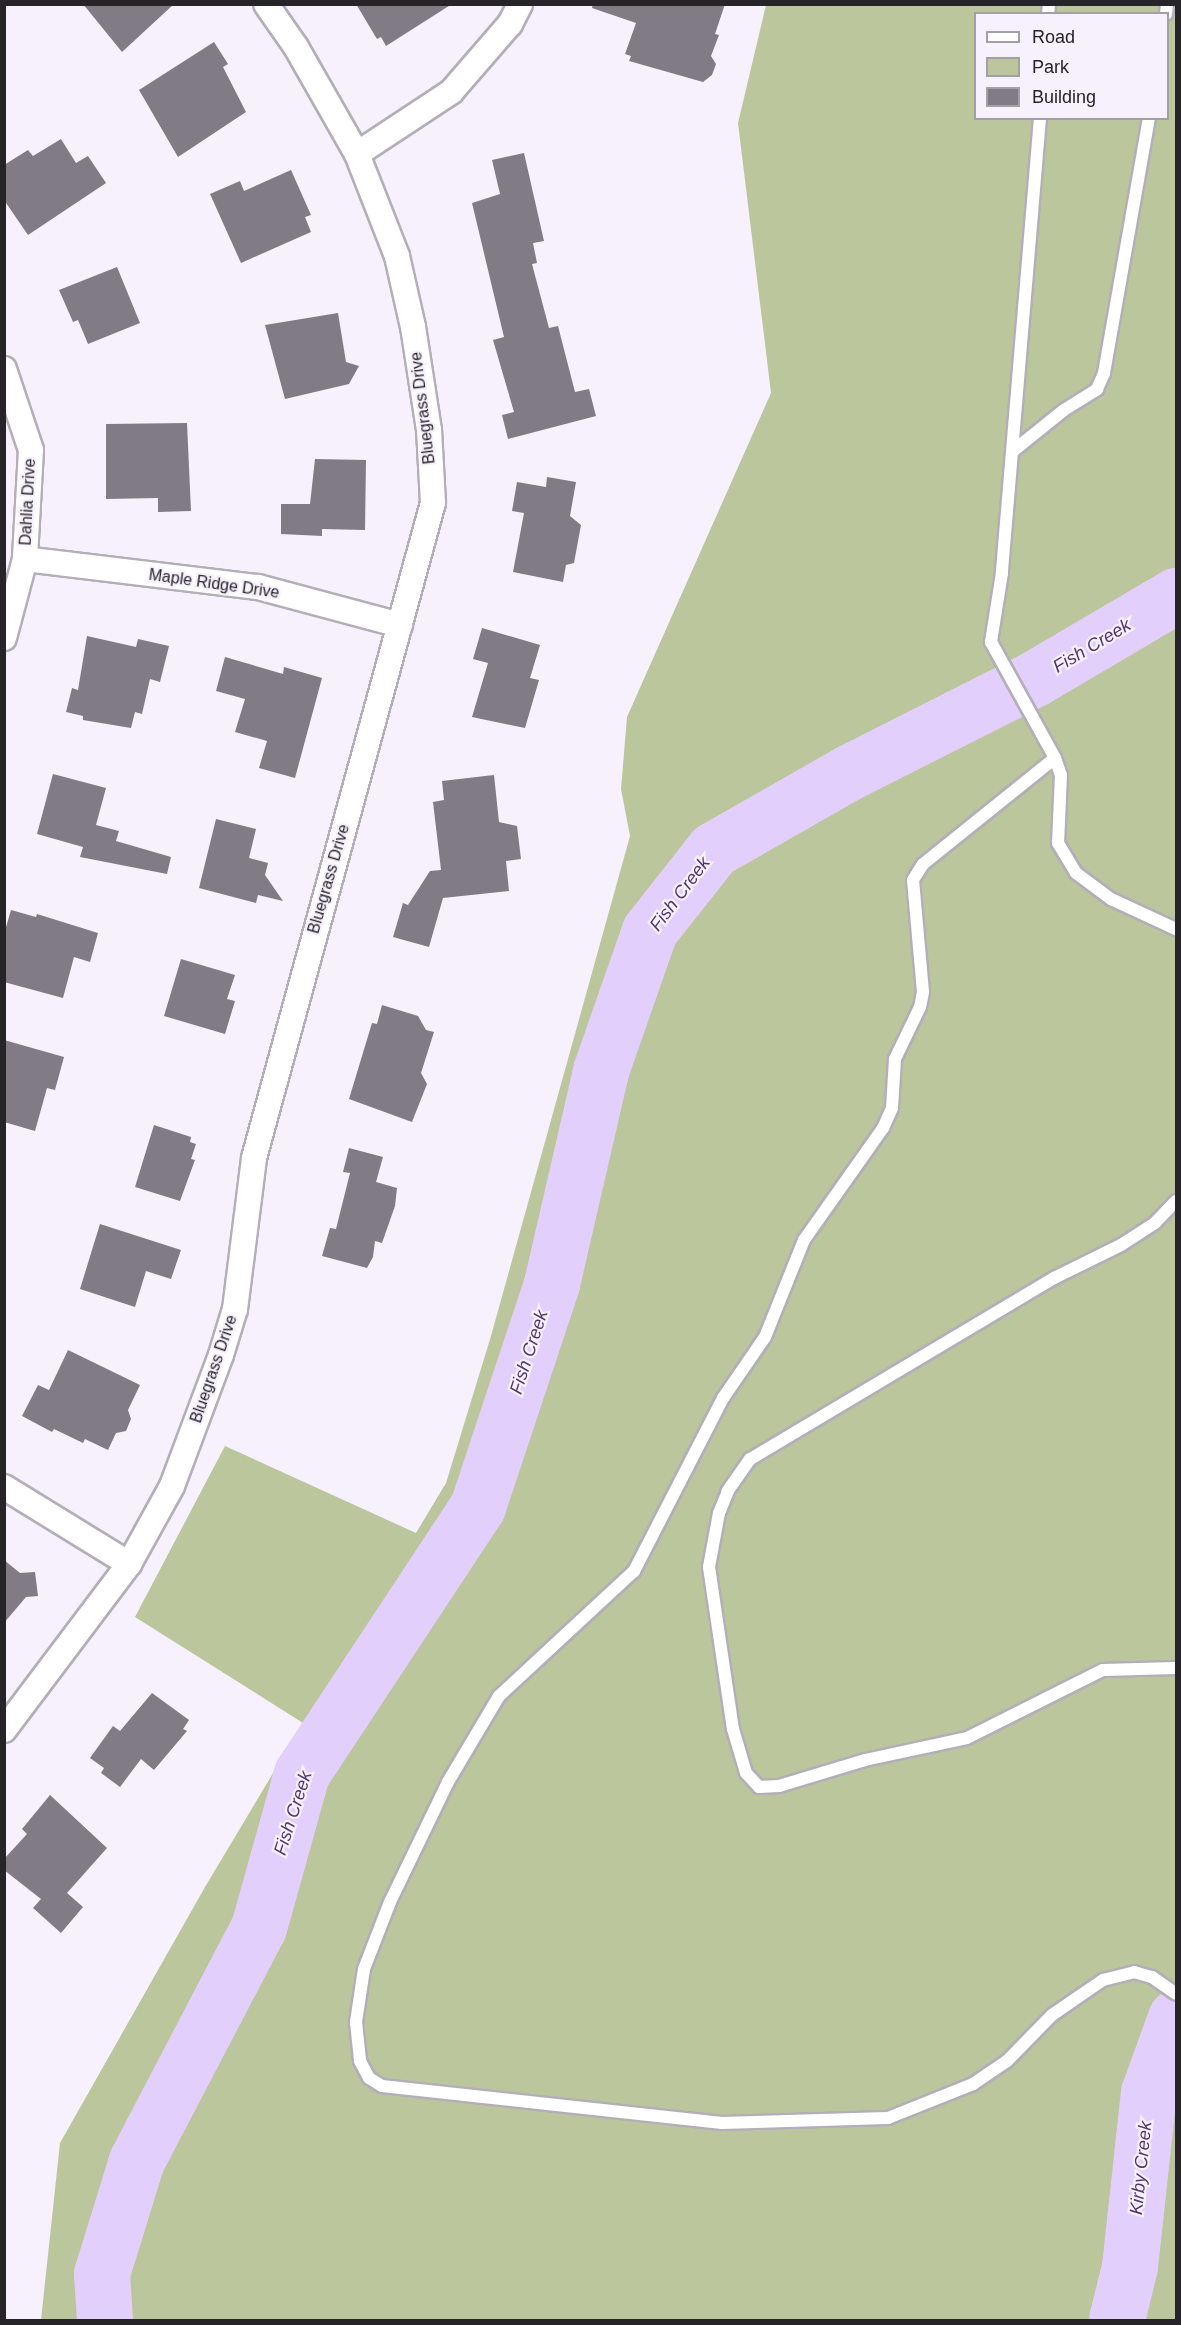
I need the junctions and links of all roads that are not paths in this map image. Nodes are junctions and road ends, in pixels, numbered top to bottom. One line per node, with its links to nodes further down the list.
1 (266, 4): 5 (street, Bluegrass Drive)
2 (520, 4): 5 (street)
3 (1040, 120): 7 (lane)
4 (1149, 120): 7 (lane)
5 (357, 154): 9 (street, Bluegrass Drive)
6 (4, 369): 8 (street, Dahlia Drive)
7 (1013, 451): 11 (lane)
8 (25, 559): 9 (street, Maple Ridge Drive); 10 (street, Dahlia Drive)
9 (400, 625): 15 (street, Bluegrass Drive)
10 (4, 638)
11 (1055, 758): 12 (lane); 18 (lane)
12 (1176, 929)
13 (1176, 1201): 16 (lane)
14 (4, 1486): 15 (street)
15 (129, 1564): 17 (street, Bluegrass Drive)
16 (1176, 1668)
17 (4, 1730)
18 (1176, 1994)

